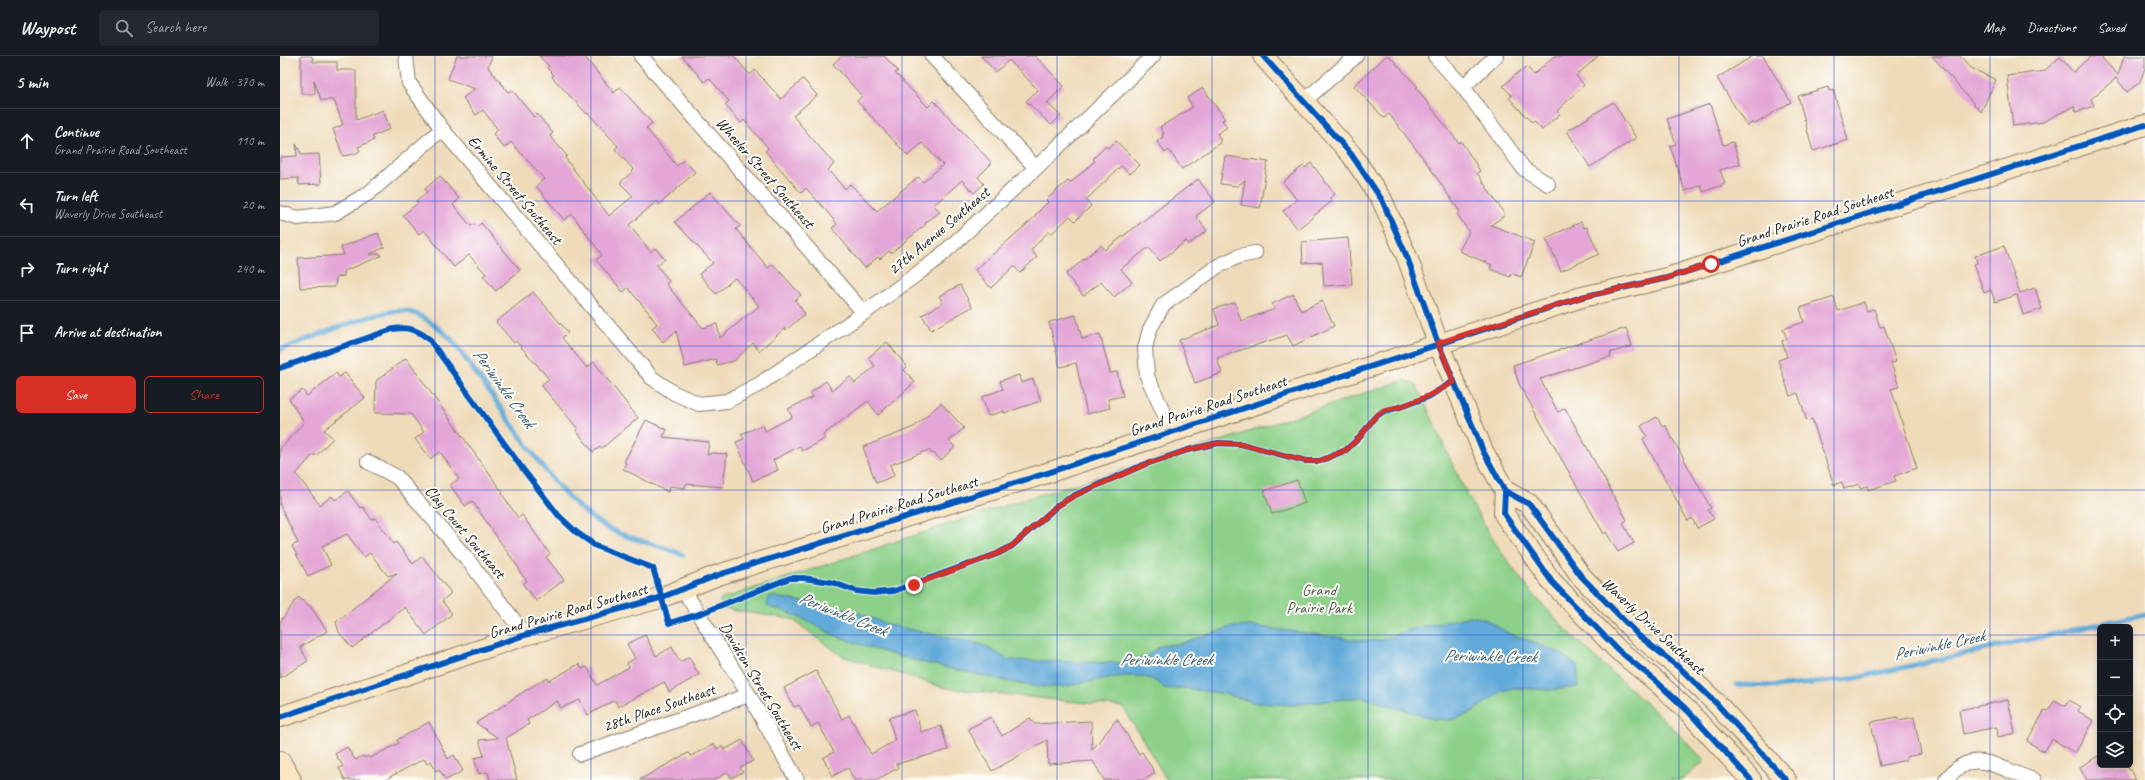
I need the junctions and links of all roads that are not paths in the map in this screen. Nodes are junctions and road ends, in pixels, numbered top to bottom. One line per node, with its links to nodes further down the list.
1 (406, 56): 12 (street, Ermine Street Southeast)
2 (641, 56): 17 (street, Wheeler Street Southeast)
3 (932, 56): 13 (street)
4 (1153, 56): 13 (street, 27th Avenue Southeast)
5 (1263, 56): 10 (main road)
6 (1356, 56): 10 (street)
7 (1435, 56): 9 (street)
8 (1496, 56): 9 (street)
9 (1463, 86): 14 (street)
10 (1304, 101): 18 (main road)
11 (2145, 125): 18 (main road, Grand Prairie Road Southeast)
12 (442, 129): 15 (street); 19 (street, Ermine Street Southeast)
13 (1036, 168): 17 (street, 27th Avenue Southeast)
14 (1548, 184)
15 (280, 213)
16 (1255, 254): 20 (street)
17 (864, 313): 19 (street, 27th Avenue Southeast)
18 (1438, 343): 20 (main road, Grand Prairie Road Southeast); 22 (main road)
19 (700, 404)
20 (1172, 431): 23 (main road, Grand Prairie Road Southeast)
21 (368, 462): 24 (street, Clay Court Southeast)
22 (1505, 491): 32 (main road); 33 (main road, Waverly Drive Southeast)
23 (683, 589): 24 (main road, Grand Prairie Road Southeast); 25 (street, Davidson Street Southeast)
24 (525, 635): 26 (main road, Grand Prairie Road Southeast)
25 (750, 695): 27 (street, 28th Place Southeast); 31 (street, Davidson Street Southeast)
26 (280, 717)
27 (580, 754)
28 (280, 761): 30 (main road)
29 (2011, 777): 34 (street); 35 (street)
30 (290, 780)
31 (797, 780)
32 (1751, 780)
33 (1786, 780)
34 (1946, 780)
35 (2034, 780)

